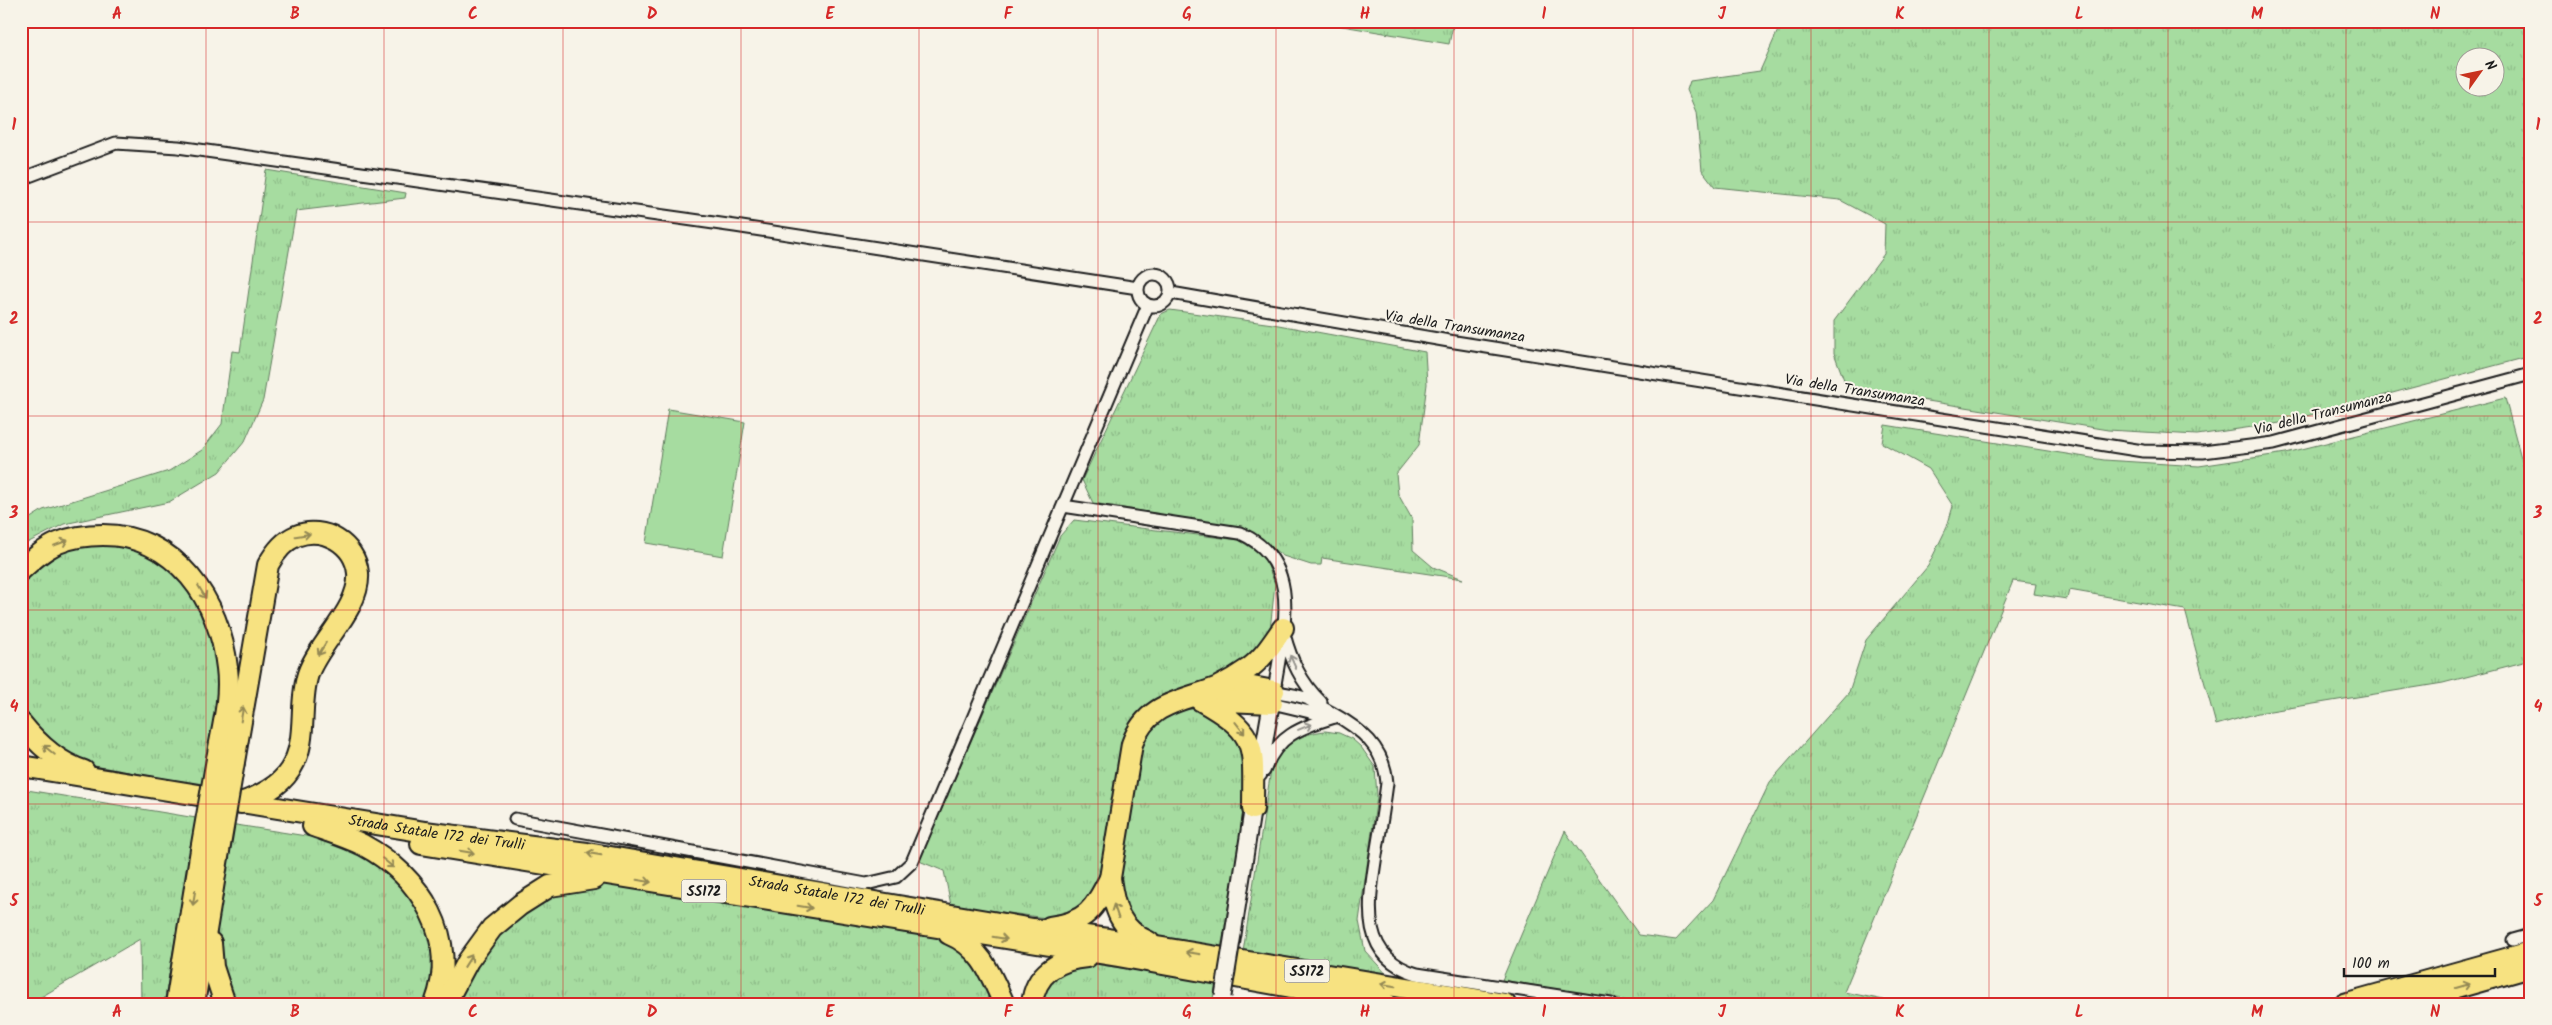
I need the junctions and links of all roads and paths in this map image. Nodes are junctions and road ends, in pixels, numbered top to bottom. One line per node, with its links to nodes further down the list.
1 (21, 179): 2 (street)
2 (1138, 288): 3 (street); 4 (street)
3 (1170, 294): 4 (street); 5 (street, Via della Transumanza)
4 (1148, 305): 6 (street)
5 (2531, 374)
6 (1063, 506): 8 (street); 20 (street)
7 (21, 570): 14 (highway, one-way to 14)
8 (1283, 628): 9 (highway); 10 (street); 12 (street, one-way to 8)
9 (1218, 686): 10 (highway); 11 (highway)
10 (1273, 697): 11 (highway); 12 (street); 18 (street)
11 (1191, 700): 18 (highway, one-way to 18); 24 (highway)
12 (1337, 717): 18 (street, one-way to 12); 46 (street)
13 (21, 723): 17 (highway, one-way to 13)
14 (226, 760): 19 (highway, one-way to 19); 22 (highway, bridge)
15 (21, 766): 17 (highway, Strada Statale 172 dei Trulli / SS172)
16 (21, 779): 21 (highway, Strada Statale 172 dei Trulli / SS172)
17 (125, 783): 19 (highway, Strada Statale 172 dei Trulli / SS172)
18 (1254, 800): 35 (street, bridge)
19 (241, 803): 27 (highway, Strada Statale 172 dei Trulli / SS172, one-way to 19)
20 (515, 819)
21 (313, 826): 23 (highway, Strada Statale 172 dei Trulli / SS172, one-way to 23); 39 (highway, one-way to 39)
22 (210, 851): 25 (highway); 36 (highway, one-way to 36)
23 (620, 877): 26 (highway, Strada Statale 172 dei Trulli / SS172, one-way to 26); 40 (highway, one-way to 23)
24 (1110, 878): 27 (highway); 30 (highway, one-way to 24)
25 (214, 889): 37 (highway); 38 (highway)
26 (933, 928): 32 (highway, Strada Statale 172 dei Trulli / SS172, one-way to 32); 34 (highway)
27 (1033, 929): 30 (highway, Strada Statale 172 dei Trulli / SS172)
28 (2531, 935): 29 (street)
29 (2513, 940)
30 (1167, 949): 45 (highway, Strada Statale 172 dei Trulli / SS172, one-way to 30)
31 (2531, 952): 47 (highway)
32 (1118, 956): 43 (highway); 44 (highway, Strada Statale 172 dei Trulli / SS172)
33 (2531, 967): 48 (highway, one-way to 33)
34 (992, 975): 41 (highway); 42 (highway)
35 (1223, 1000)
36 (176, 1004)
37 (194, 1004)
38 (225, 1004)
39 (434, 1004)
40 (445, 1004)
41 (992, 1004)
42 (1004, 1004)
43 (1032, 1004)
44 (1387, 1004)
45 (1505, 1004)
46 (1611, 1004)
47 (2344, 1004)
48 (2400, 1004)

